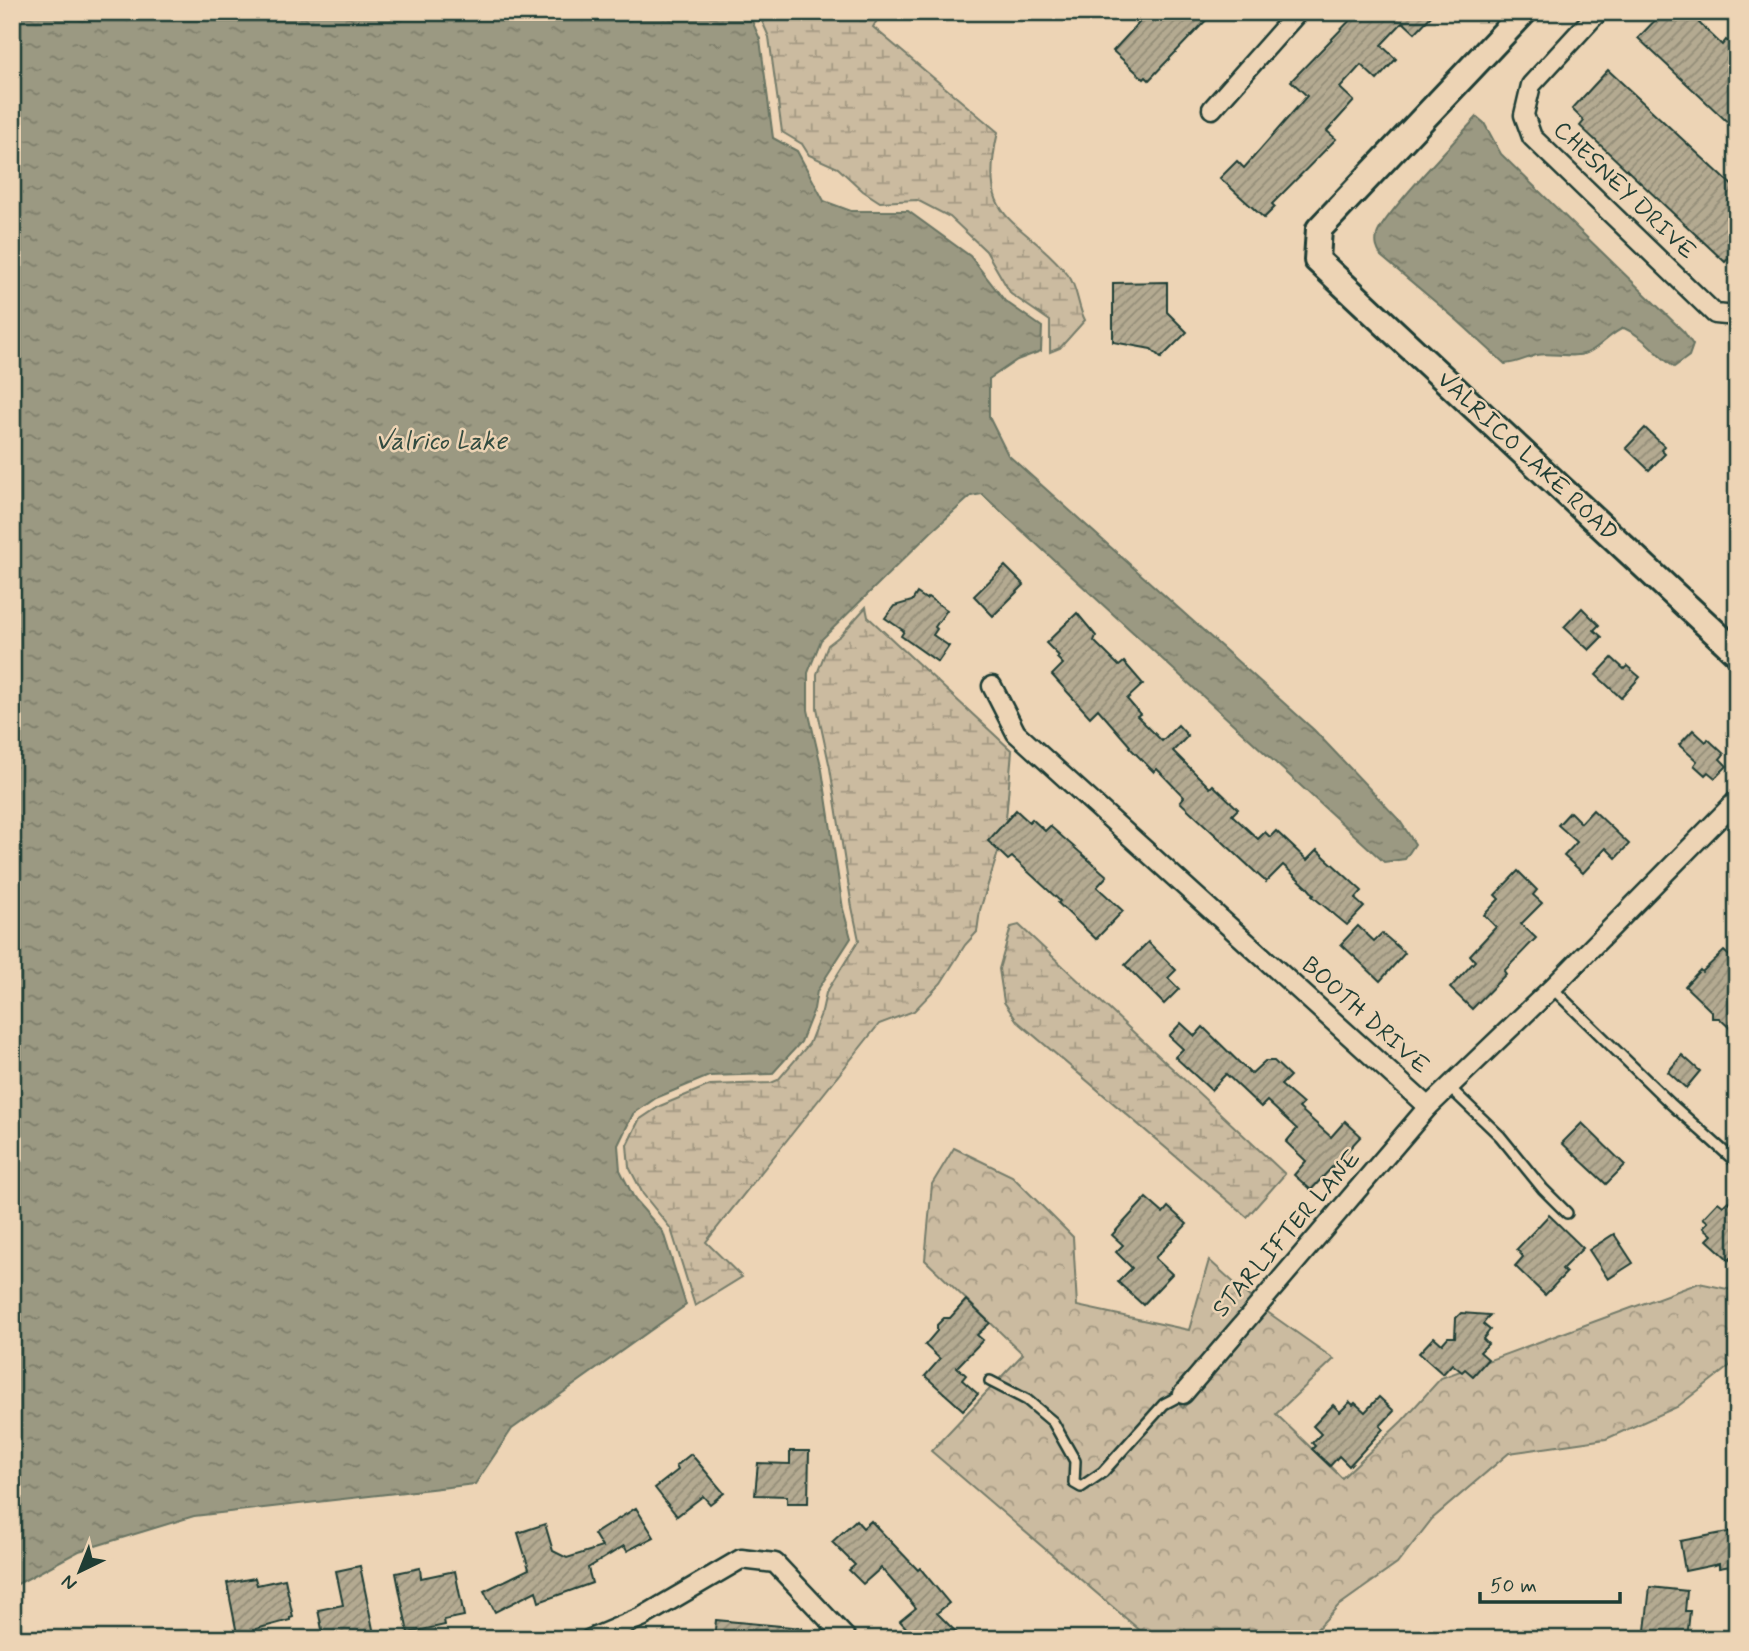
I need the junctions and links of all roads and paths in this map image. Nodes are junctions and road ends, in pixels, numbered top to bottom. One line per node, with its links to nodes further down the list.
1 (1297, 12): 4 (street)
2 (1524, 12): 6 (street, VALRICO LAKE ROAD)
3 (1598, 12): 5 (street, CHESNEY DRIVE)
4 (1212, 109)
5 (1737, 316)
6 (1737, 653)
7 (992, 686): 11 (street, BOOTH DRIVE)
8 (1737, 800): 9 (street, BOOTH DRIVE)
9 (1552, 988): 10 (street, BOOTH DRIVE); 12 (lane)
10 (1449, 1087): 11 (street, BOOTH DRIVE); 13 (lane)
11 (1428, 1107): 15 (street, STARLIFTER LANE)
12 (1737, 1163)
13 (1567, 1213)
14 (990, 1381): 15 (lane)
15 (1183, 1394)
16 (590, 1639): 17 (street)
17 (847, 1639)

